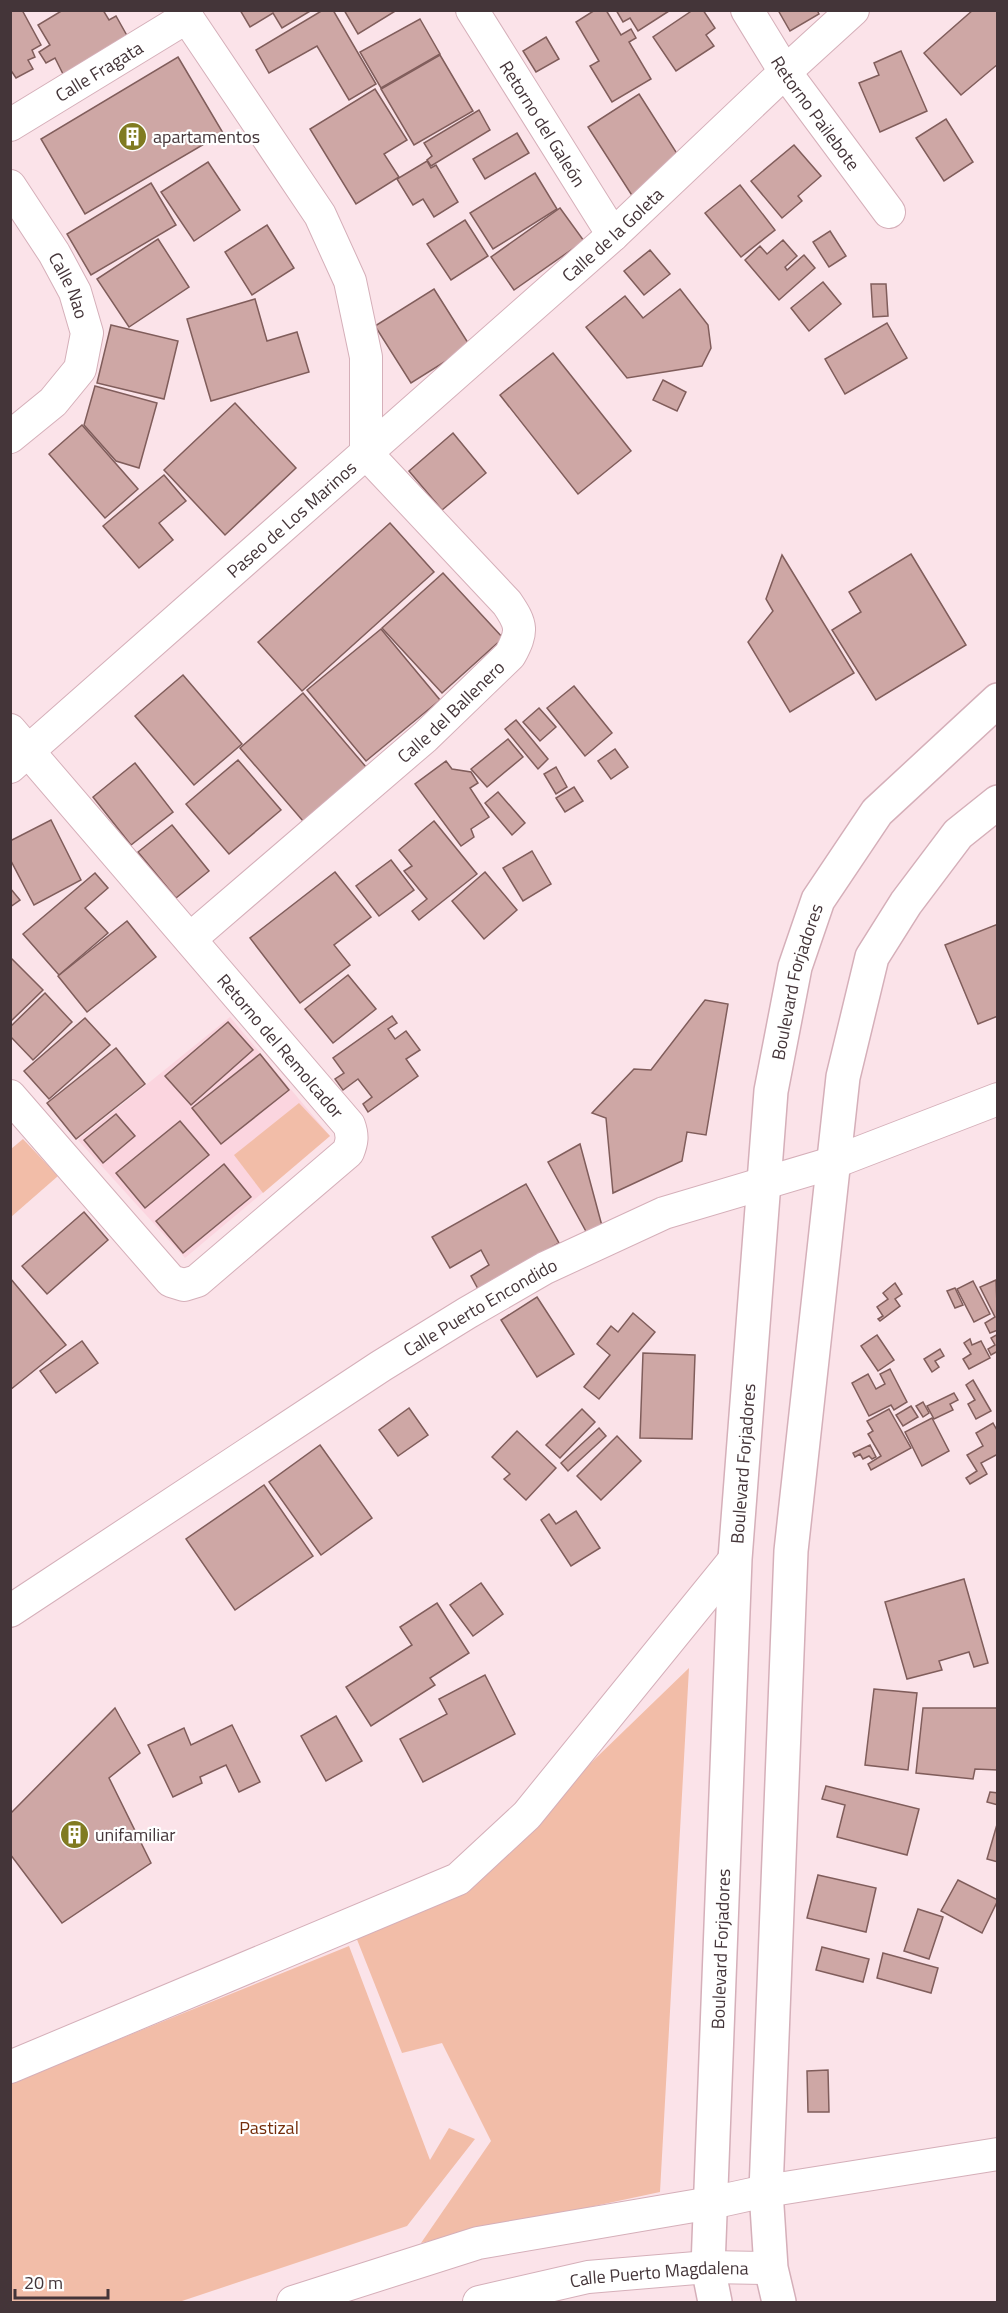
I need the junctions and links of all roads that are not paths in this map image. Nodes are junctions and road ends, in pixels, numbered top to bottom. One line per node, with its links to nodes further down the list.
1 (472, 10): 9 (street, Retorno del Galeón)
2 (747, 10): 5 (street, Retorno Pailebote)
3 (853, 10): 5 (street, Calle de la Goleta)
4 (185, 14): 6 (street, Calle Fragata); 11 (street, Paseo de Los Marinos)
5 (785, 72): 8 (street, Retorno Pailebote); 9 (street, Calle de la Goleta)
6 (10, 125)
7 (10, 186): 10 (street, Calle Nao)
8 (889, 212)
9 (614, 235): 11 (street, Calle de la Goleta)
10 (10, 437)
11 (366, 453): 13 (street, Paseo de Los Marinos); 15 (street, Calle del Ballenero)
12 (998, 700): 19 (main road, Boulevard Forjadores)
13 (17, 749): 15 (street, Retorno del Remolcador)
14 (998, 802): 18 (main road)
15 (190, 939): 16 (street, Retorno del Remolcador)
16 (10, 1096)
17 (998, 1099): 18 (street, Calle Puerto Encondido)
18 (832, 1163): 19 (street, Calle Puerto Encondido); 24 (main road)
19 (765, 1184): 20 (main road, Boulevard Forjadores); 21 (street, Calle Puerto Encondido)
20 (735, 1559): 22 (street); 25 (main road, Boulevard Forjadores)
21 (10, 1611)
22 (10, 2067)
23 (998, 2154): 24 (street)
24 (766, 2192): 25 (street); 27 (main road)
25 (711, 2204): 26 (main road, Boulevard Forjadores); 28 (street)
26 (708, 2267): 27 (street, Calle Puerto Magdalena); 29 (street, Calle Puerto Magdalena); 30 (main road, Boulevard Forjadores)
27 (771, 2268): 31 (main road)
28 (293, 2302)
29 (479, 2302)
30 (715, 2302)
31 (779, 2302)

